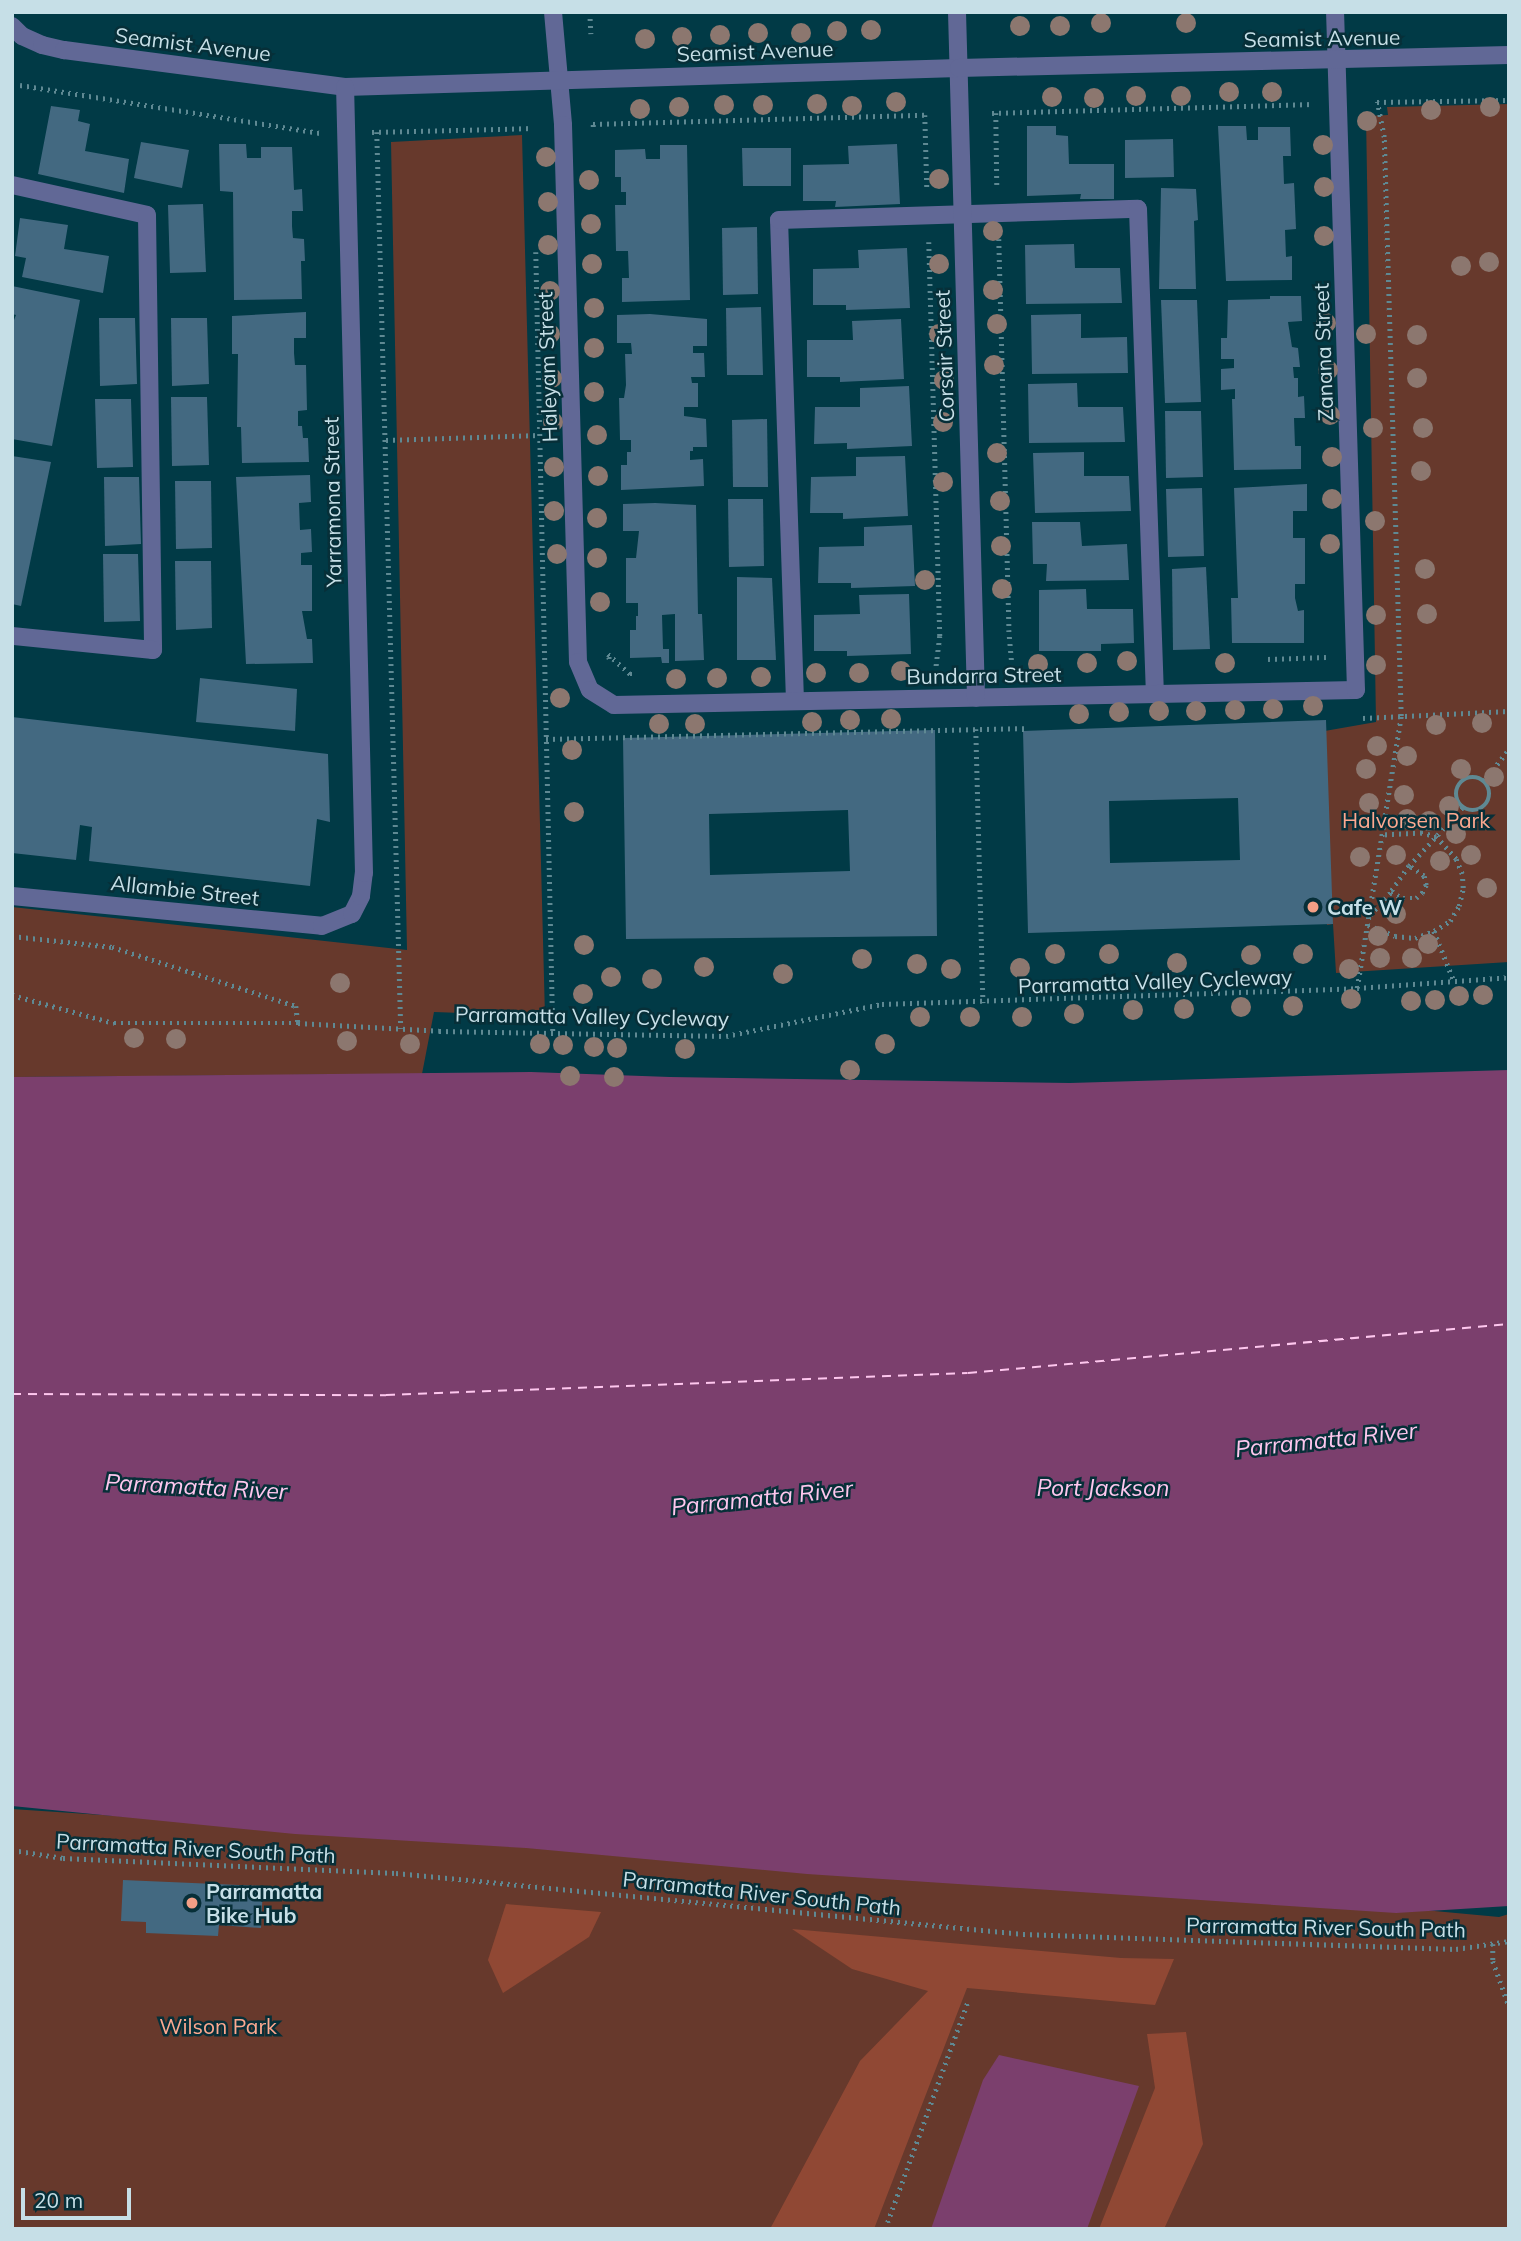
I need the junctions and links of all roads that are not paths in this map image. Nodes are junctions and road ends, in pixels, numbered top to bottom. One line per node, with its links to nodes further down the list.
1 (553, 12): 8 (street, Haleyam Street)
2 (957, 12): 7 (street, Corsair Street)
3 (1335, 12): 6 (street, Zanana Street)
4 (12, 26): 9 (street, Seamist Avenue)
5 (1509, 55): 6 (street, Seamist Avenue)
6 (1336, 61): 7 (street, Seamist Avenue); 13 (street, Zanana Street)
7 (959, 68): 8 (street, Seamist Avenue); 11 (street, Corsair Street)
8 (561, 79): 9 (street, Seamist Avenue); 17 (street, Haleyam Street)
9 (345, 87): 19 (street, Yarramona Street)
10 (12, 185): 12 (street)
11 (963, 215): 14 (street); 15 (street, Corsair Street); 16 (street)
12 (12, 636)
13 (1356, 690): 14 (street, Bundarra Street)
14 (1155, 694): 15 (street, Bundarra Street)
15 (976, 698): 16 (street, Bundarra Street)
16 (795, 701): 17 (street, Bundarra Street)
17 (614, 705)
18 (12, 896): 19 (street, Allambie Street)
19 (352, 914)

